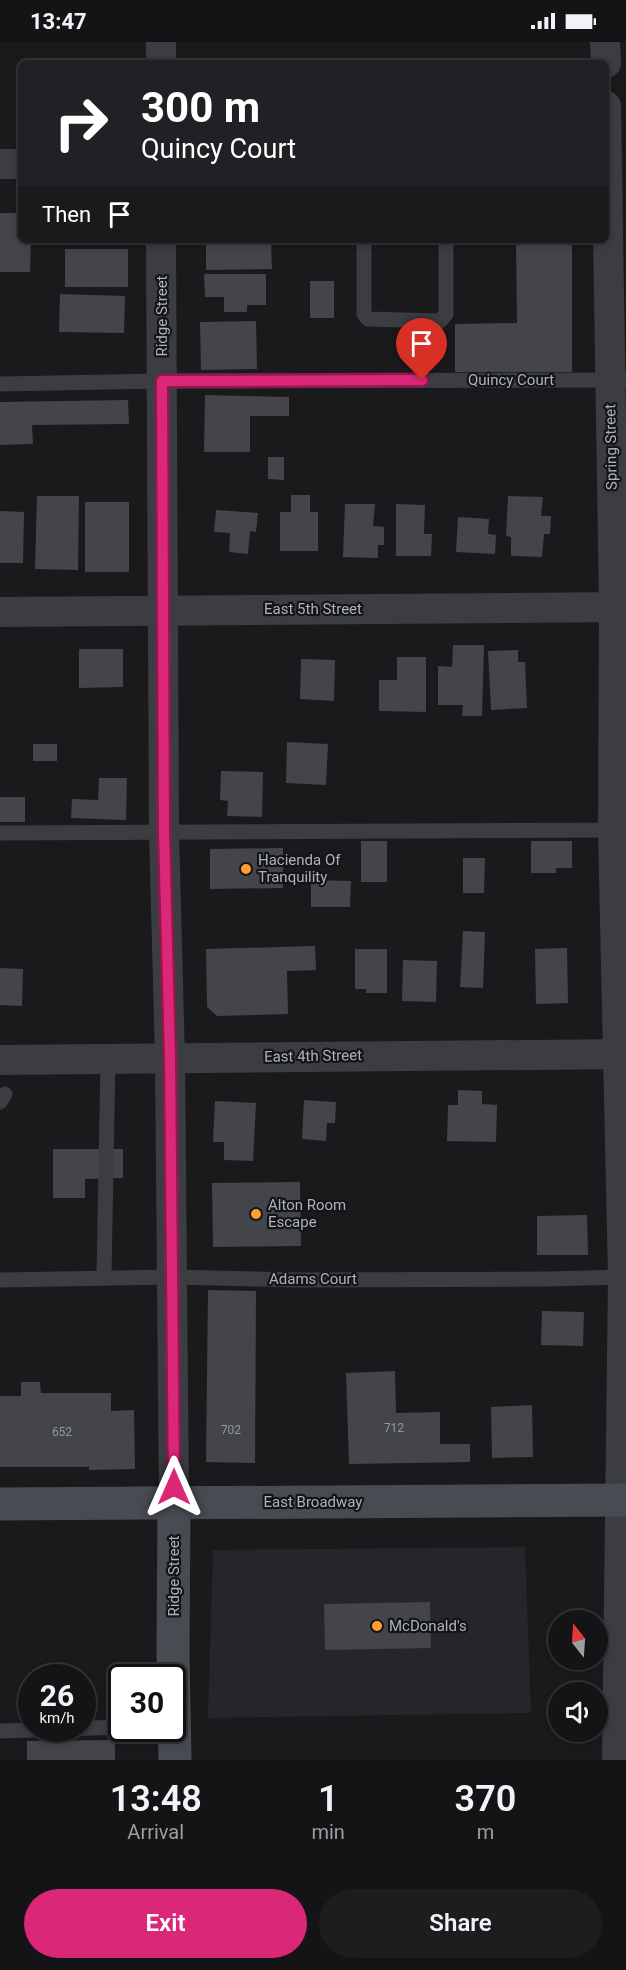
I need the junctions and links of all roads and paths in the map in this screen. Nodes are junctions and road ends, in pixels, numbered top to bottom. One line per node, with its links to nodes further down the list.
1 (161, 42): 3 (street)
2 (605, 42): 4 (street)
3 (161, 60)
4 (606, 60)
5 (609, 156): 6 (street)
6 (626, 156)
7 (0, 164): 8 (street)
8 (18, 164)
9 (609, 212): 13 (street, Spring Street)
10 (161, 243): 14 (street, Ridge Street)
11 (364, 243): 12 (lane)
12 (446, 243)
13 (618, 380): 14 (lane, Quincy Court); 16 (street, Spring Street)
14 (162, 381): 15 (lane, Quincy Court); 17 (street, Ridge Street)
15 (0, 384)
16 (620, 607): 17 (street, East 5th Street); 19 (street, Spring Street)
17 (164, 610): 18 (street, East 5th Street); 20 (street, Ridge Street)
18 (0, 612)
19 (619, 830): 20 (lane); 22 (street, Spring Street)
20 (164, 832): 21 (lane); 24 (street, Ridge Street)
21 (0, 833)
22 (622, 1054): 24 (street, East 4th Street); 26 (street, Spring Street)
23 (108, 1058): 24 (street, East 4th Street); 25 (street, East 4th Street); 27 (lane)
24 (170, 1058): 28 (street, Ridge Street)
25 (0, 1060)
26 (625, 1276): 28 (lane, Adams Court); 30 (street, Spring Street)
27 (104, 1277): 28 (lane, Adams Court); 29 (lane, Adams Court)
28 (172, 1277): 31 (street, Ridge Street)
29 (0, 1280)
30 (622, 1500): 31 (street, East Broadway); 38 (street, Spring Street)
31 (174, 1503): 32 (street, East Broadway); 33 (street, Ridge Street)
32 (0, 1504)
33 (174, 1664)
34 (108, 1727): 35 (lane)
35 (0, 1731)
36 (174, 1742): 37 (street, Ridge Street)
37 (175, 1760)
38 (616, 1760)

